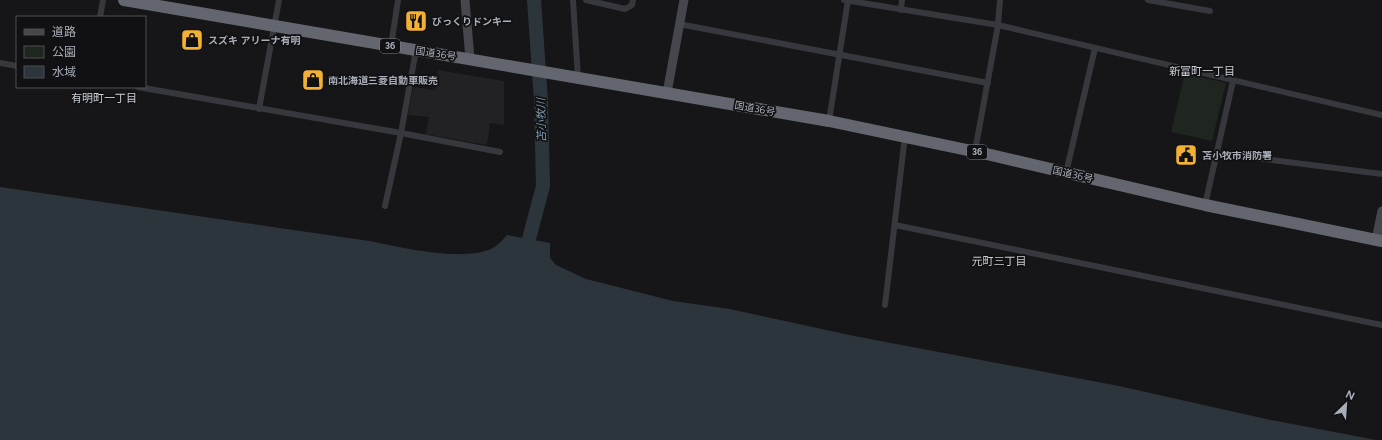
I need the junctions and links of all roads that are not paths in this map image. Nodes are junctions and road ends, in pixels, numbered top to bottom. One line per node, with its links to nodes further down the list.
1 (103, 0): 16 (street)
2 (124, 0): 19 (highway, 国道36号 / 36)
3 (278, 0): 19 (street)
4 (398, 0): 20 (street)
5 (465, 0): 24 (street)
6 (573, 0): 27 (street)
7 (586, 0): 8 (street)
8 (633, 0)
9 (684, 0): 17 (street)
10 (847, 0): 14 (street); 23 (street)
11 (902, 0): 14 (street)
12 (1000, 0): 18 (street)
13 (1148, 0): 15 (street)
14 (901, 10): 18 (street)
15 (1210, 11)
16 (100, 16)
17 (679, 24): 23 (street); 31 (street)
18 (998, 25): 21 (street); 29 (street)
19 (274, 26): 20 (highway, 国道36号 / 36); 32 (street)
20 (391, 46): 22 (highway, 国道36号 / 36)
21 (1095, 48): 28 (street); 40 (street)
22 (416, 50): 24 (highway, 国道36号 / 36); 35 (street)
23 (840, 55): 29 (street); 34 (street)
24 (470, 59): 27 (highway, 国道36号 / 36)
25 (0, 62): 26 (street)
26 (16, 66)
27 (573, 77): 31 (highway, 国道36号 / 36)
28 (1233, 81): 33 (street); 39 (street)
29 (988, 83): 37 (street)
30 (144, 88): 32 (street)
31 (667, 93): 34 (highway, 国道36号 / 36)
32 (259, 109): 35 (street)
33 (1382, 115)
34 (829, 121): 36 (highway, 国道36号 / 36)
35 (401, 133): 38 (street); 43 (street)
36 (905, 136): 37 (highway, 国道36号 / 36); 45 (street)
37 (975, 151): 40 (highway, 国道36号 / 36)
38 (500, 152)
39 (1216, 153): 41 (street); 42 (street)
40 (1066, 173): 42 (highway, 国道36号 / 36)
41 (1382, 174)
42 (1205, 205): 46 (highway, 国道36号 / 36)
43 (385, 206)
44 (1382, 211): 46 (street)
45 (895, 225): 47 (street); 48 (street)
46 (1379, 241)
47 (885, 305)
48 (1382, 324)

